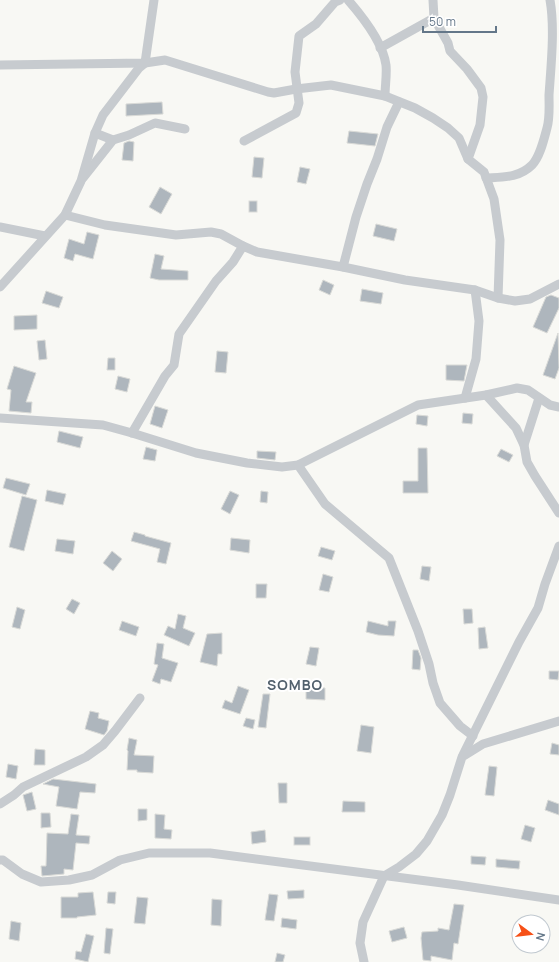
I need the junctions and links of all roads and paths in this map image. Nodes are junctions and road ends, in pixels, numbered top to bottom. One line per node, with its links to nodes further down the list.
1 (154, 0): 8 (street)
2 (340, 0): 10 (street)
3 (348, 0): 7 (street)
4 (433, 0): 6 (street)
5 (550, 0): 18 (street)
6 (434, 18): 7 (street); 17 (street)
7 (380, 48): 11 (street)
8 (144, 63): 9 (street); 10 (street); 14 (street)
9 (0, 65)
10 (296, 88): 11 (street); 16 (street)
11 (385, 96): 12 (street)
12 (399, 102): 17 (street); 24 (street)
13 (185, 129): 15 (street)
14 (95, 133): 15 (street); 19 (street)
15 (113, 140): 19 (street)
16 (244, 140)
17 (468, 160): 18 (street)
18 (486, 178): 28 (street)
19 (81, 181): 20 (street)
20 (65, 215): 22 (street); 23 (street)
21 (0, 227): 22 (street)
22 (46, 236): 26 (street)
23 (243, 246): 24 (street); 34 (street)
24 (343, 267): 27 (street)
25 (559, 284): 28 (street)
26 (0, 287)
27 (475, 290): 28 (street); 30 (street)
28 (498, 298)
29 (486, 395): 30 (street); 31 (street); 35 (street)
30 (465, 398): 36 (street)
31 (539, 398): 32 (street); 35 (street)
32 (559, 407)
33 (0, 418): 34 (street)
34 (132, 433): 36 (street)
35 (524, 445): 37 (street)
36 (298, 465): 41 (street)
37 (559, 513)
38 (559, 546): 41 (street)
39 (140, 698): 43 (street)
40 (559, 721): 42 (street)
41 (473, 736): 42 (street)
42 (462, 757): 45 (street)
43 (0, 804)
44 (0, 860): 45 (street)
45 (384, 876): 46 (street); 47 (street)
46 (559, 900)
47 (364, 962)

